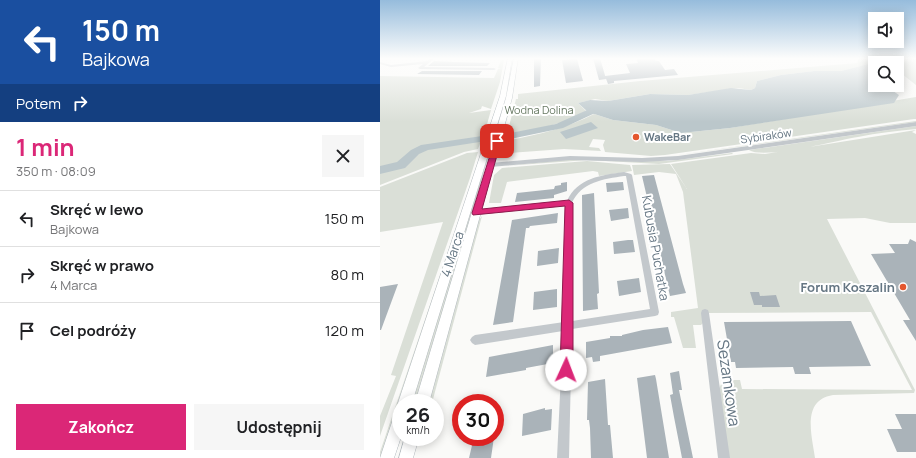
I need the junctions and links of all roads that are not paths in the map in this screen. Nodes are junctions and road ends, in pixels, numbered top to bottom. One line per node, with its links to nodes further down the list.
1 (506, 79): 4 (main road, 4 Marca)
2 (513, 79): 4 (main road, 4 Marca)
3 (916, 124): 4 (street, Sybiraków)
4 (486, 163): 6 (main road, 4 Marca); 10 (main road, 4 Marca)
5 (569, 203): 6 (street); 8 (street); 8 (street, Kubusia Puchatka)
6 (476, 213): 11 (main road, 4 Marca)
7 (705, 313): 17 (street, Sezamkowa)
8 (568, 325): 9 (street, Kubusia Puchatka); 16 (street)
9 (475, 340)
10 (408, 394)
11 (425, 394)
12 (392, 443): 14 (main road)
13 (409, 446): 15 (main road)
14 (387, 458)
15 (406, 458)
16 (563, 458)
17 (724, 458)

